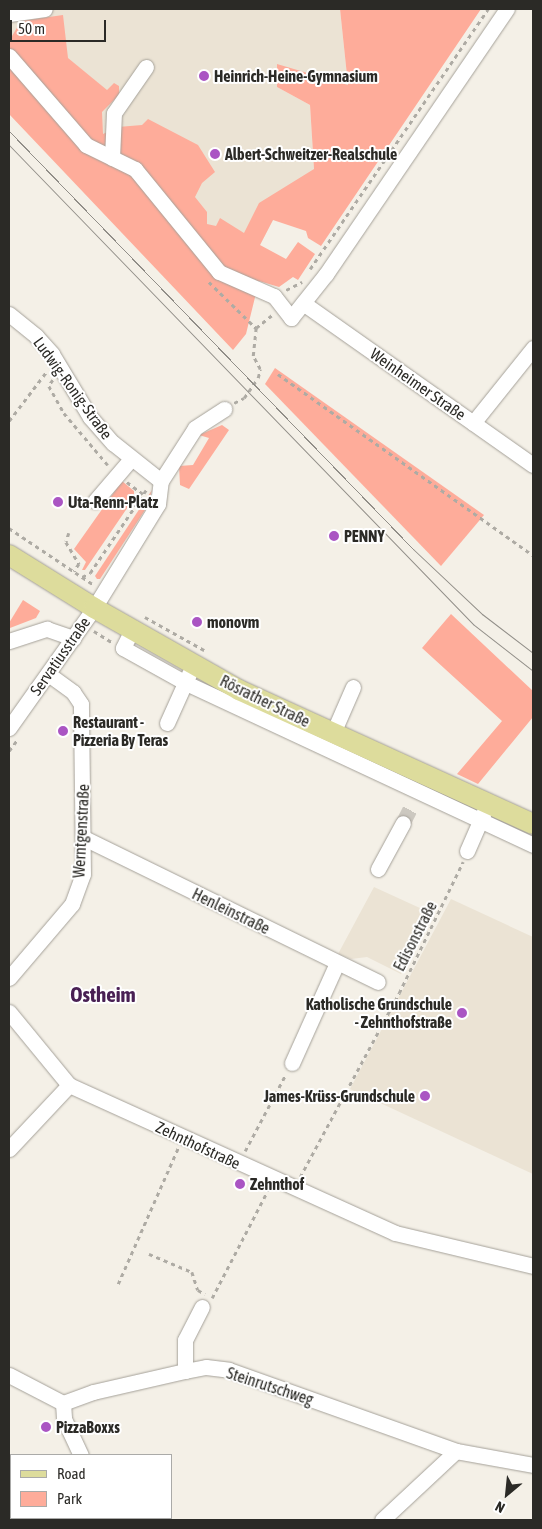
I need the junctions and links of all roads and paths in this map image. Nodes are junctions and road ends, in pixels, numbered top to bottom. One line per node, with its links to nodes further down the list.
1 (45, 9): 4 (street)
2 (488, 9): 8 (path)
3 (507, 9): 9 (street)
4 (9, 14)
5 (9, 56): 7 (street)
6 (146, 67): 7 (street)
7 (112, 158): 8 (street)
8 (274, 296): 11 (street)
9 (303, 303): 11 (street); 17 (street, Weinheimer Straße)
10 (10, 316): 13 (street, Ludwig-Ronig-Straße)
11 (291, 318): 15 (path)
12 (533, 348): 17 (street)
13 (56, 359): 16 (path); 18 (street, Ludwig-Ronig-Straße)
14 (278, 374): 25 (path)
15 (224, 409): 20 (street)
16 (9, 421)
17 (473, 423): 19 (street, Weinheimer Straße)
18 (131, 459): 20 (street, Ludwig-Ronig-Straße); 21 (street)
19 (533, 465)
20 (161, 481): 27 (path); 28 (street, Servatiusstraße)
21 (95, 501)
22 (9, 528): 26 (path)
23 (69, 532): 26 (path)
24 (9, 555): 28 (main road, Rösrather Straße)
25 (533, 555)
26 (74, 572): 27 (path)
27 (82, 578): 28 (path)
28 (98, 600): 29 (main road, Rösrather Straße); 30 (street, Servatiusstraße)
29 (136, 622): 32 (main road, Rösrather Straße); 32 (path); 34 (street)
30 (74, 638): 31 (street); 33 (street, Servatiusstraße)
31 (9, 642)
32 (200, 658): 34 (street); 38 (main road, Rösrather Straße)
33 (48, 674): 37 (street, Servatiusstraße); 43 (street, Werntgenstraße)
34 (186, 683): 36 (street); 39 (street)
35 (353, 687): 38 (street)
36 (167, 723)
37 (9, 728)
38 (333, 733): 39 (main road, Rösrather Straße)
39 (360, 754): 40 (main road, Rösrather Straße)
40 (484, 812): 42 (main road, Rösrather Straße); 44 (street); 45 (street)
41 (403, 823): 46 (street)
42 (533, 824)
43 (84, 838): 47 (street, Henleinstraße); 48 (street, Werntgenstraße)
44 (533, 845)
45 (467, 851): 57 (path, Edisonstraße)
46 (378, 869)
47 (337, 963): 49 (street, Henleinstraße); 51 (street)
48 (9, 978)
49 (378, 982)
50 (9, 1012): 52 (street, Zehnthofstraße)
51 (292, 1062): 55 (path)
52 (68, 1085): 53 (street, Zehnthofstraße); 54 (street)
53 (183, 1138): 55 (street, Zehnthofstraße); 60 (path)
54 (9, 1149)
55 (239, 1164): 56 (street, Zehnthofstraße)
56 (273, 1180): 57 (street, Zehnthofstraße); 61 (path)
57 (295, 1189): 59 (street, Zehnthofstraße)
58 (149, 1254): 61 (path)
59 (533, 1266)
60 (118, 1284)
61 (207, 1302): 62 (street)
62 (185, 1371): 64 (street, Steinrutschweg); 65 (street, Steinrutschweg)
63 (9, 1375): 64 (street)
64 (63, 1403): 66 (street)
65 (456, 1451): 67 (street, Steinrutschweg); 68 (street)
66 (82, 1454)
67 (533, 1465)
68 (382, 1520)

